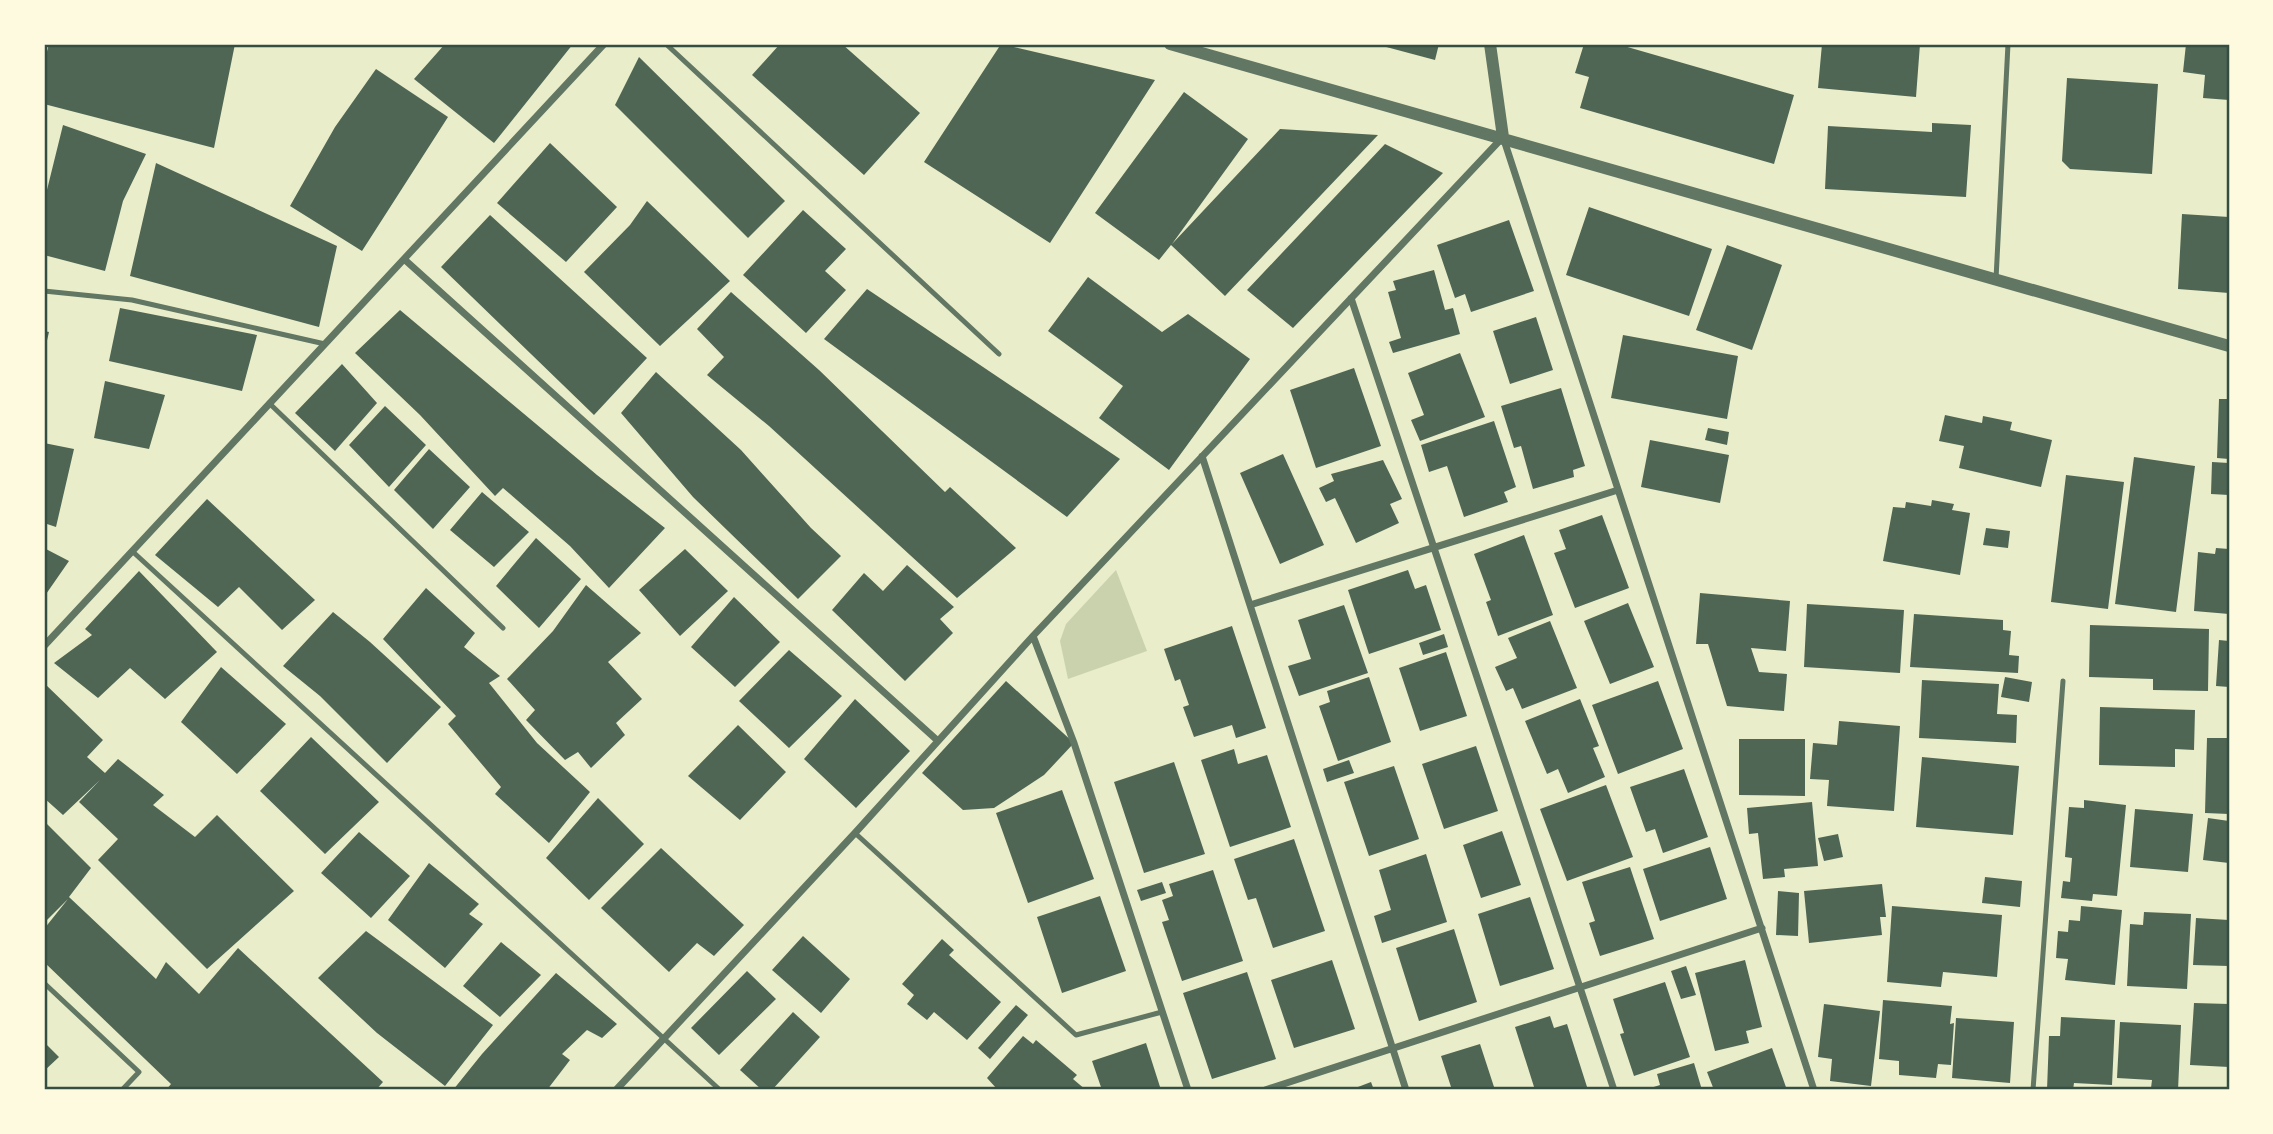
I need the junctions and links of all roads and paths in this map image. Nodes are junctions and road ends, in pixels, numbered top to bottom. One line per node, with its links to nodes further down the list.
1 (604, 44): 7 (street)
2 (666, 44): 13 (lane)
3 (1170, 44): 6 (street)
4 (1490, 44): 6 (street)
5 (2008, 44): 8 (lane)
6 (1503, 137): 8 (street); 10 (street); 16 (street)
7 (404, 259): 11 (street); 24 (street)
8 (1996, 279): 12 (street)
9 (44, 291): 11 (lane)
10 (1351, 298): 15 (street); 17 (street)
11 (325, 344): 14 (street)
12 (2229, 346)
13 (999, 354)
14 (270, 403): 18 (street); 20 (lane)
15 (1202, 456): 19 (street); 21 (street)
16 (1618, 490): 17 (street); 26 (street)
17 (1434, 549): 19 (street); 28 (street)
18 (132, 551): 22 (street); 30 (lane)
19 (1250, 605): 31 (street)
20 (503, 628)
21 (1033, 636): 24 (street); 29 (street)
22 (44, 646)
23 (2063, 681): 40 (lane)
24 (938, 741): 25 (street)
25 (855, 833): 29 (lane); 30 (street)
26 (1762, 928): 28 (street); 39 (street)
27 (44, 983): 32 (lane)
28 (1580, 987): 31 (street); 38 (street)
29 (1162, 1013): 35 (street)
30 (666, 1039): 33 (street); 34 (lane)
31 (1391, 1048): 36 (street); 37 (street)
32 (122, 1090)
33 (616, 1090)
34 (720, 1090)
35 (1188, 1090)
36 (1265, 1090)
37 (1406, 1090)
38 (1614, 1090)
39 (1814, 1090)
40 (2033, 1090)

